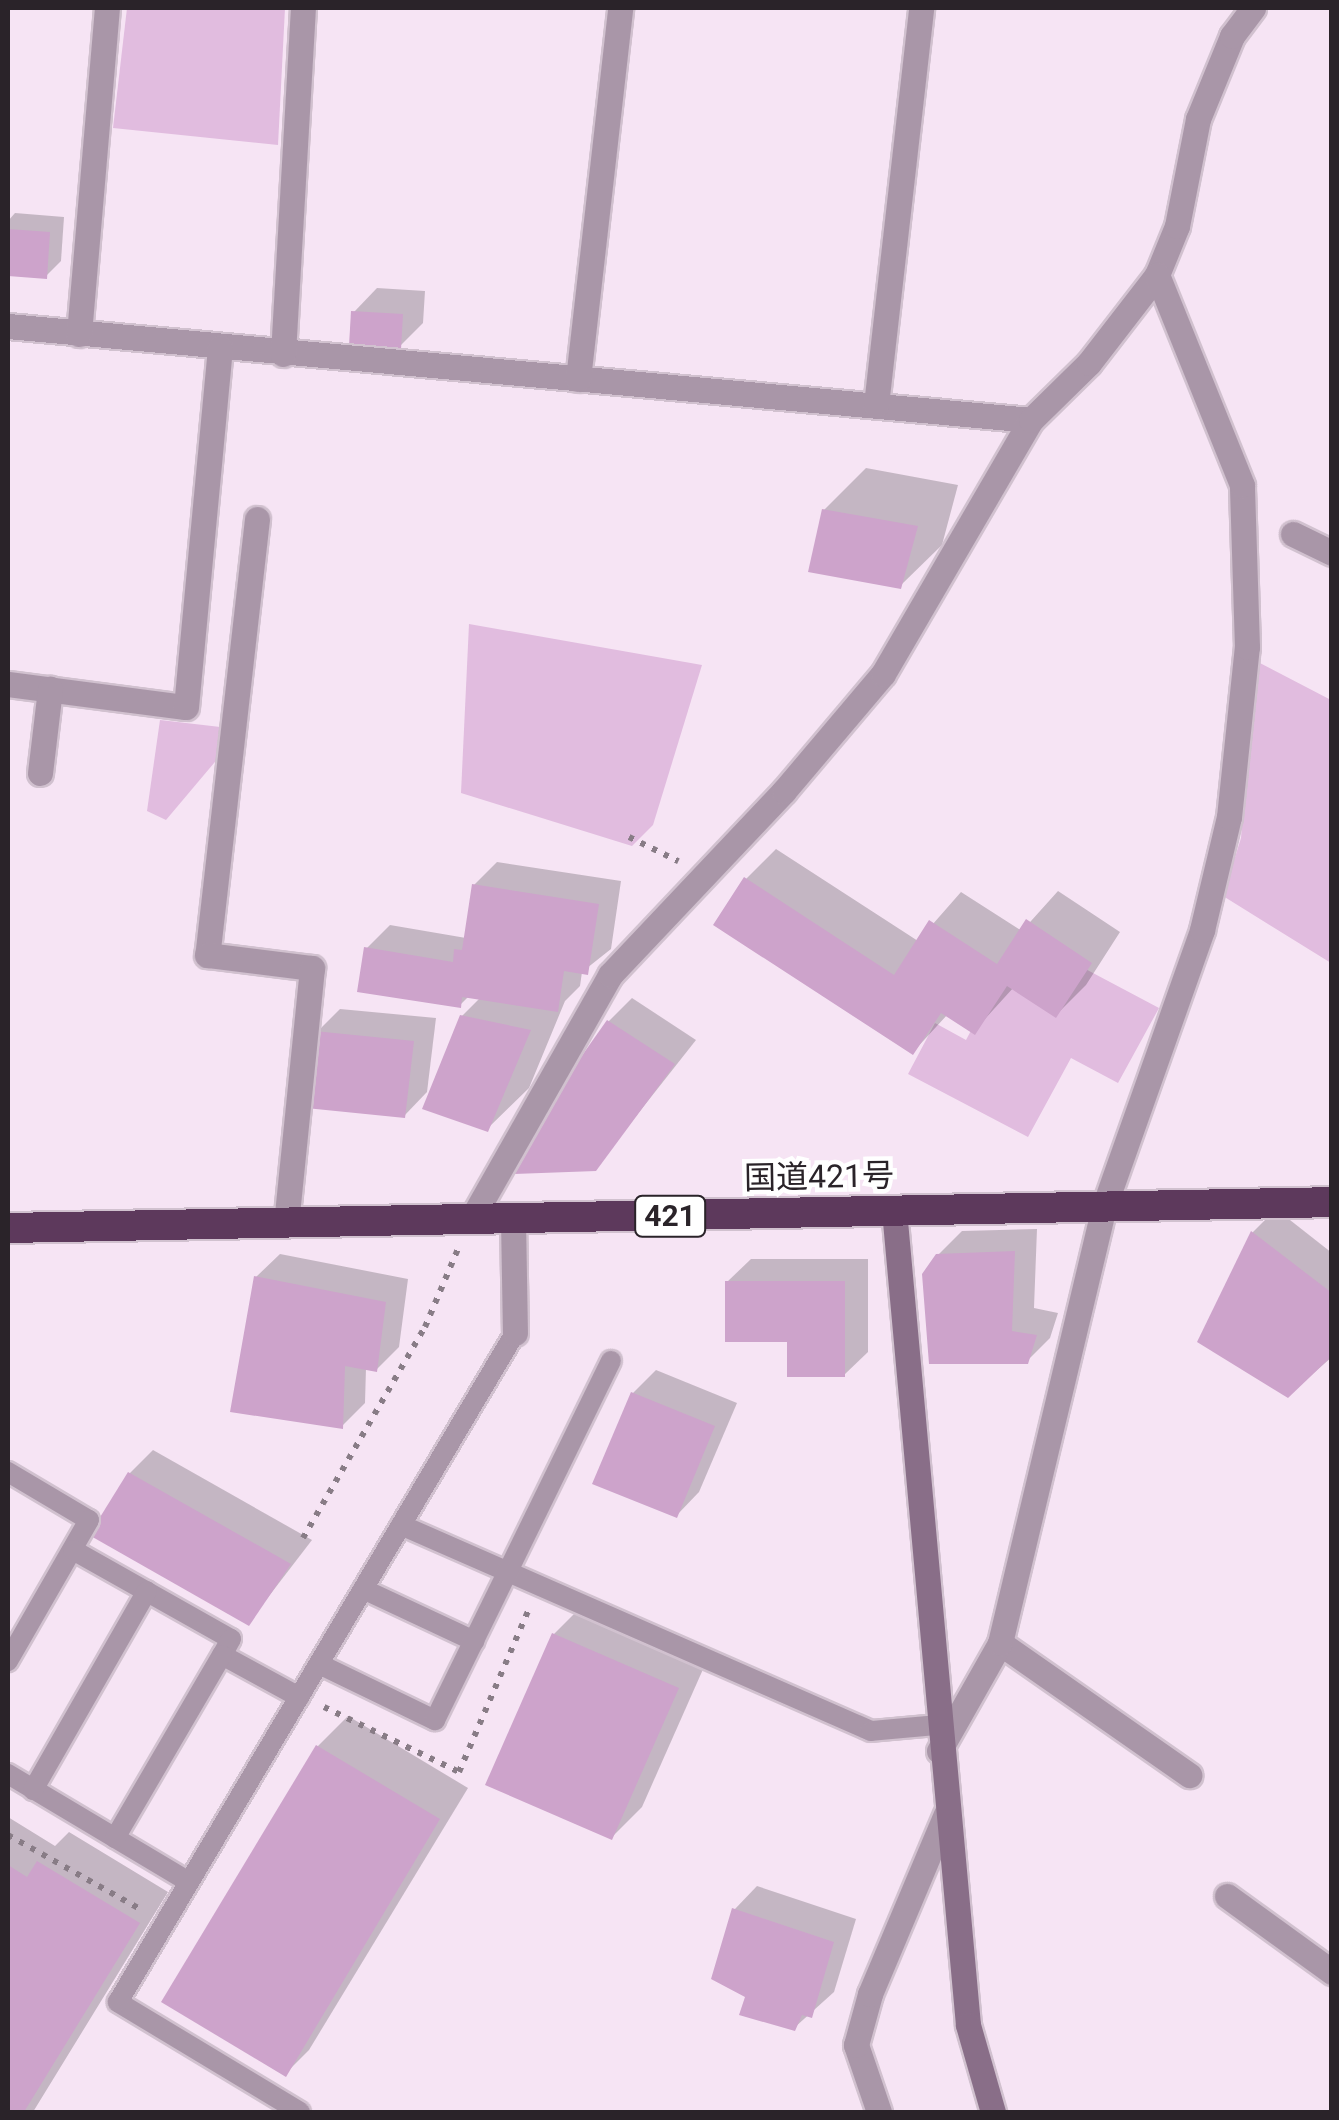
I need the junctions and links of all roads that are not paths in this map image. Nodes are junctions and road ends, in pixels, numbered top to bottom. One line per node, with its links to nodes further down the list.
1 (106, 8): 8 (street)
2 (303, 8): 10 (street)
3 (620, 8): 11 (street)
4 (921, 8): 12 (street)
5 (1254, 8): 6 (street)
6 (1157, 275): 13 (street); 21 (street)
7 (8, 326): 8 (street)
8 (79, 334): 9 (street)
9 (220, 348): 10 (street); 18 (street)
10 (282, 354): 11 (street)
11 (578, 379): 12 (street)
12 (876, 405): 13 (street)
13 (1031, 420): 23 (street)
14 (257, 518): 25 (street)
15 (1293, 534): 16 (street)
16 (1332, 553)
17 (8, 684): 18 (street)
18 (50, 689): 19 (street)
19 (40, 773)
20 (1332, 1202): 21 (highway, 国道421号 / 421)
21 (1104, 1207): 22 (highway, 国道421号 / 421); 36 (street)
22 (894, 1210): 24 (highway, 国道421号 / 421); 41 (street)
23 (471, 1220): 24 (highway, 国道421号 / 421); 25 (highway, 国道421号 / 421)
24 (514, 1220): 27 (street)
25 (286, 1222): 26 (highway, 国道421号 / 421)
26 (8, 1228)
27 (516, 1333): 30 (lane)
28 (610, 1361): 32 (lane)
29 (8, 1472): 31 (lane)
30 (401, 1525): 32 (lane); 33 (lane)
31 (72, 1550): 34 (lane); 38 (lane)
32 (507, 1573): 35 (lane); 41 (lane)
33 (364, 1589): 35 (lane); 39 (lane)
34 (147, 1592): 37 (lane); 44 (lane)
35 (474, 1641): 39 (lane)
36 (1000, 1644): 41 (street); 43 (street)
37 (222, 1654): 40 (lane); 46 (lane)
38 (8, 1662)
39 (319, 1664): 40 (lane)
40 (299, 1697): 47 (lane)
41 (938, 1738): 45 (street)
42 (8, 1774): 44 (lane)
43 (1189, 1775)
44 (34, 1790): 46 (lane)
45 (946, 1814): 51 (street); 52 (street)
46 (115, 1838): 47 (lane)
47 (189, 1882): 50 (lane)
48 (1228, 1896): 49 (street)
49 (1332, 1972)
50 (300, 2112)
51 (879, 2112)
52 (993, 2112)

